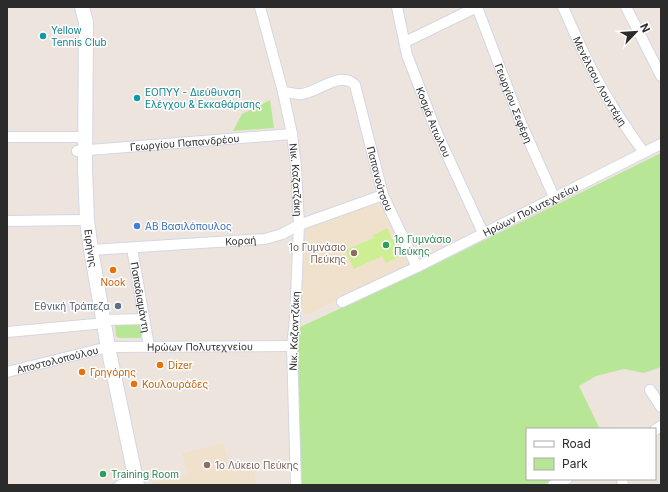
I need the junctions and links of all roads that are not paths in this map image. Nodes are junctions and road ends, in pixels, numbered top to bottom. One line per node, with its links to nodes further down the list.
1 (81, 7): 12 (main road, Ειρήνης)
2 (260, 7): 9 (street)
3 (397, 7): 7 (street, Κοσμά Αιτωλου)
4 (477, 7): 7 (street); 16 (street, Γεωργίου Σεφέρη)
5 (564, 7): 14 (street, Μενέλαου Λουντέμη)
6 (626, 7): 8 (street)
7 (405, 42): 20 (street, Κοσμά Αιτωλου)
8 (661, 76)
9 (283, 92): 10 (street, Νικ. Καζατζάκη); 15 (street, Παπανούτσου)
10 (292, 134): 12 (street, Γεωργίου Παπανδρέου); 19 (street, Νικ. Καζατζάκη)
11 (7, 137): 12 (street, Γεωργίου Παπανδρέου)
12 (81, 144): 17 (main road, Ειρήνης); 22 (main road, Ειρήνης)
13 (661, 144): 14 (street, Ηρώων Πολυτεχνείου)
14 (644, 153): 16 (street, Ηρώων Πολυτεχνείου)
15 (383, 195): 19 (street, Κοραή); 23 (street, Παπανούτσου)
16 (554, 197): 20 (street, Ηρώων Πολυτεχνείου)
17 (80, 220): 18 (street); 26 (main road, Ειρήνης)
18 (7, 221)
19 (299, 226): 21 (street, Κοραή); 29 (street, Νικ. Καζαντζάκη)
20 (483, 233): 23 (street, Ηρώων Πολυτεχνείου)
21 (132, 248): 22 (street, Κοραή); 25 (street, Παπαδιαμάντη)
22 (91, 250): 26 (main road, Ειρήνης)
23 (417, 267): 24 (street, Ηρώων Πολυτεχνείου)
24 (342, 302)
25 (144, 319): 26 (street); 28 (street, Παπαδιαμάντη)
26 (99, 322): 27 (street); 30 (main road, Ειρήνης)
27 (7, 332)
28 (149, 346): 29 (street, Ηρώων Πολυτεχνείου); 30 (street, Ηρώων Πολυτεχνείου)
29 (292, 346): 36 (street, Νικ. Καζαντζάκη)
30 (104, 348): 31 (street, Αποστολοπούλου); 35 (main road, Ειρήνης)
31 (7, 372)
32 (650, 390): 33 (street)
33 (661, 407)
34 (565, 480): 37 (street)
35 (128, 484)
36 (296, 485)
37 (553, 485)

